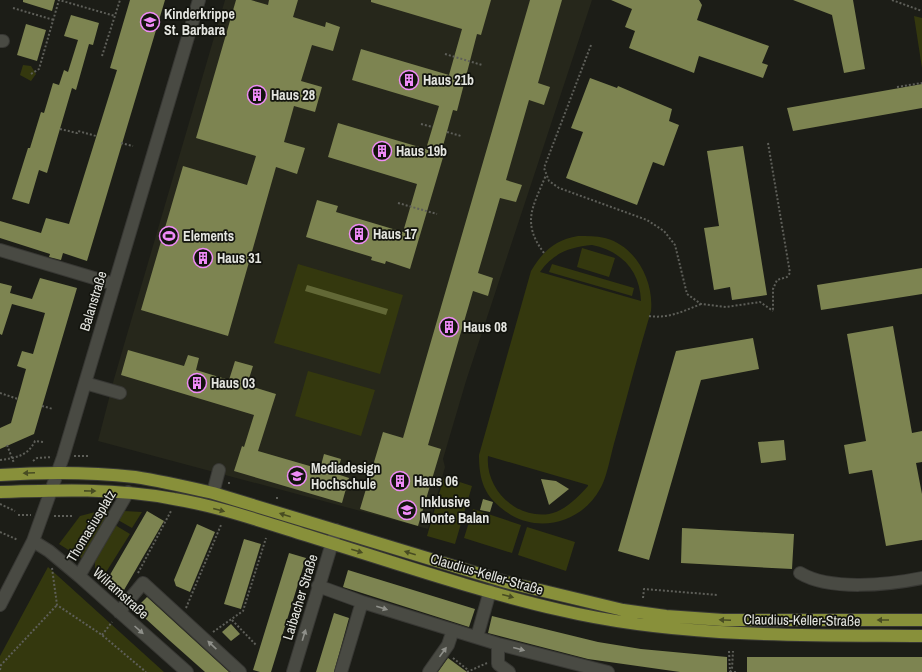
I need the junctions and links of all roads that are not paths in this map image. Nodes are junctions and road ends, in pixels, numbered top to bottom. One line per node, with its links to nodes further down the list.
1 (199, 0): 3 (street, Balanstraße)
2 (0, 250): 3 (street)
3 (114, 284): 4 (street, Balanstraße)
4 (85, 383): 5 (street); 7 (street, Balanstraße)
5 (120, 392)
6 (219, 470): 12 (street)
7 (58, 473): 8 (main road, Claudius-Keller-Straße, one-way to 8); 10 (street, Balanstraße); 12 (main road, Claudius-Keller-Straße)
8 (0, 475)
9 (0, 492): 10 (main road, Claudius-Keller-Straße)
10 (51, 492): 11 (main road, Claudius-Keller-Straße, one-way to 11); 14 (street, Balanstraße)
11 (128, 492): 15 (main road, Claudius-Keller-Straße, one-way to 15); 17 (street, Thomasiusplatz)
12 (213, 493): 13 (main road, Claudius-Keller-Straße, one-way to 12)
13 (336, 530): 15 (street, Laibacher Straße); 24 (main road, Claudius-Keller-Straße, one-way to 13)
14 (33, 541): 17 (street, Wilramstraße); 22 (street, Balanstraße)
15 (332, 543): 19 (street, Laibacher Straße); 20 (main road, Claudius-Keller-Straße, one-way to 20)
16 (800, 572): 18 (street)
17 (79, 576): 23 (street, Wilramstraße)
18 (922, 578)
19 (318, 586): 21 (street); 31 (street, Laibacher Straße, one-way to 19)
20 (490, 591): 26 (main road, Claudius-Keller-Straße, one-way to 26); 27 (street)
21 (362, 602): 25 (street, one-way to 25); 32 (street)
22 (0, 605)
23 (120, 612): 29 (street, Wilramstraße, one-way to 29); 30 (street, one-way to 23)
24 (922, 620)
25 (453, 630): 27 (street); 33 (street, one-way to 25)
26 (922, 636)
27 (477, 637): 28 (street)
28 (498, 644): 34 (street); 35 (street, one-way to 35)
29 (187, 672)
30 (240, 672)
31 (293, 672)
32 (340, 672)
33 (429, 672)
34 (509, 672)
35 (602, 672)

